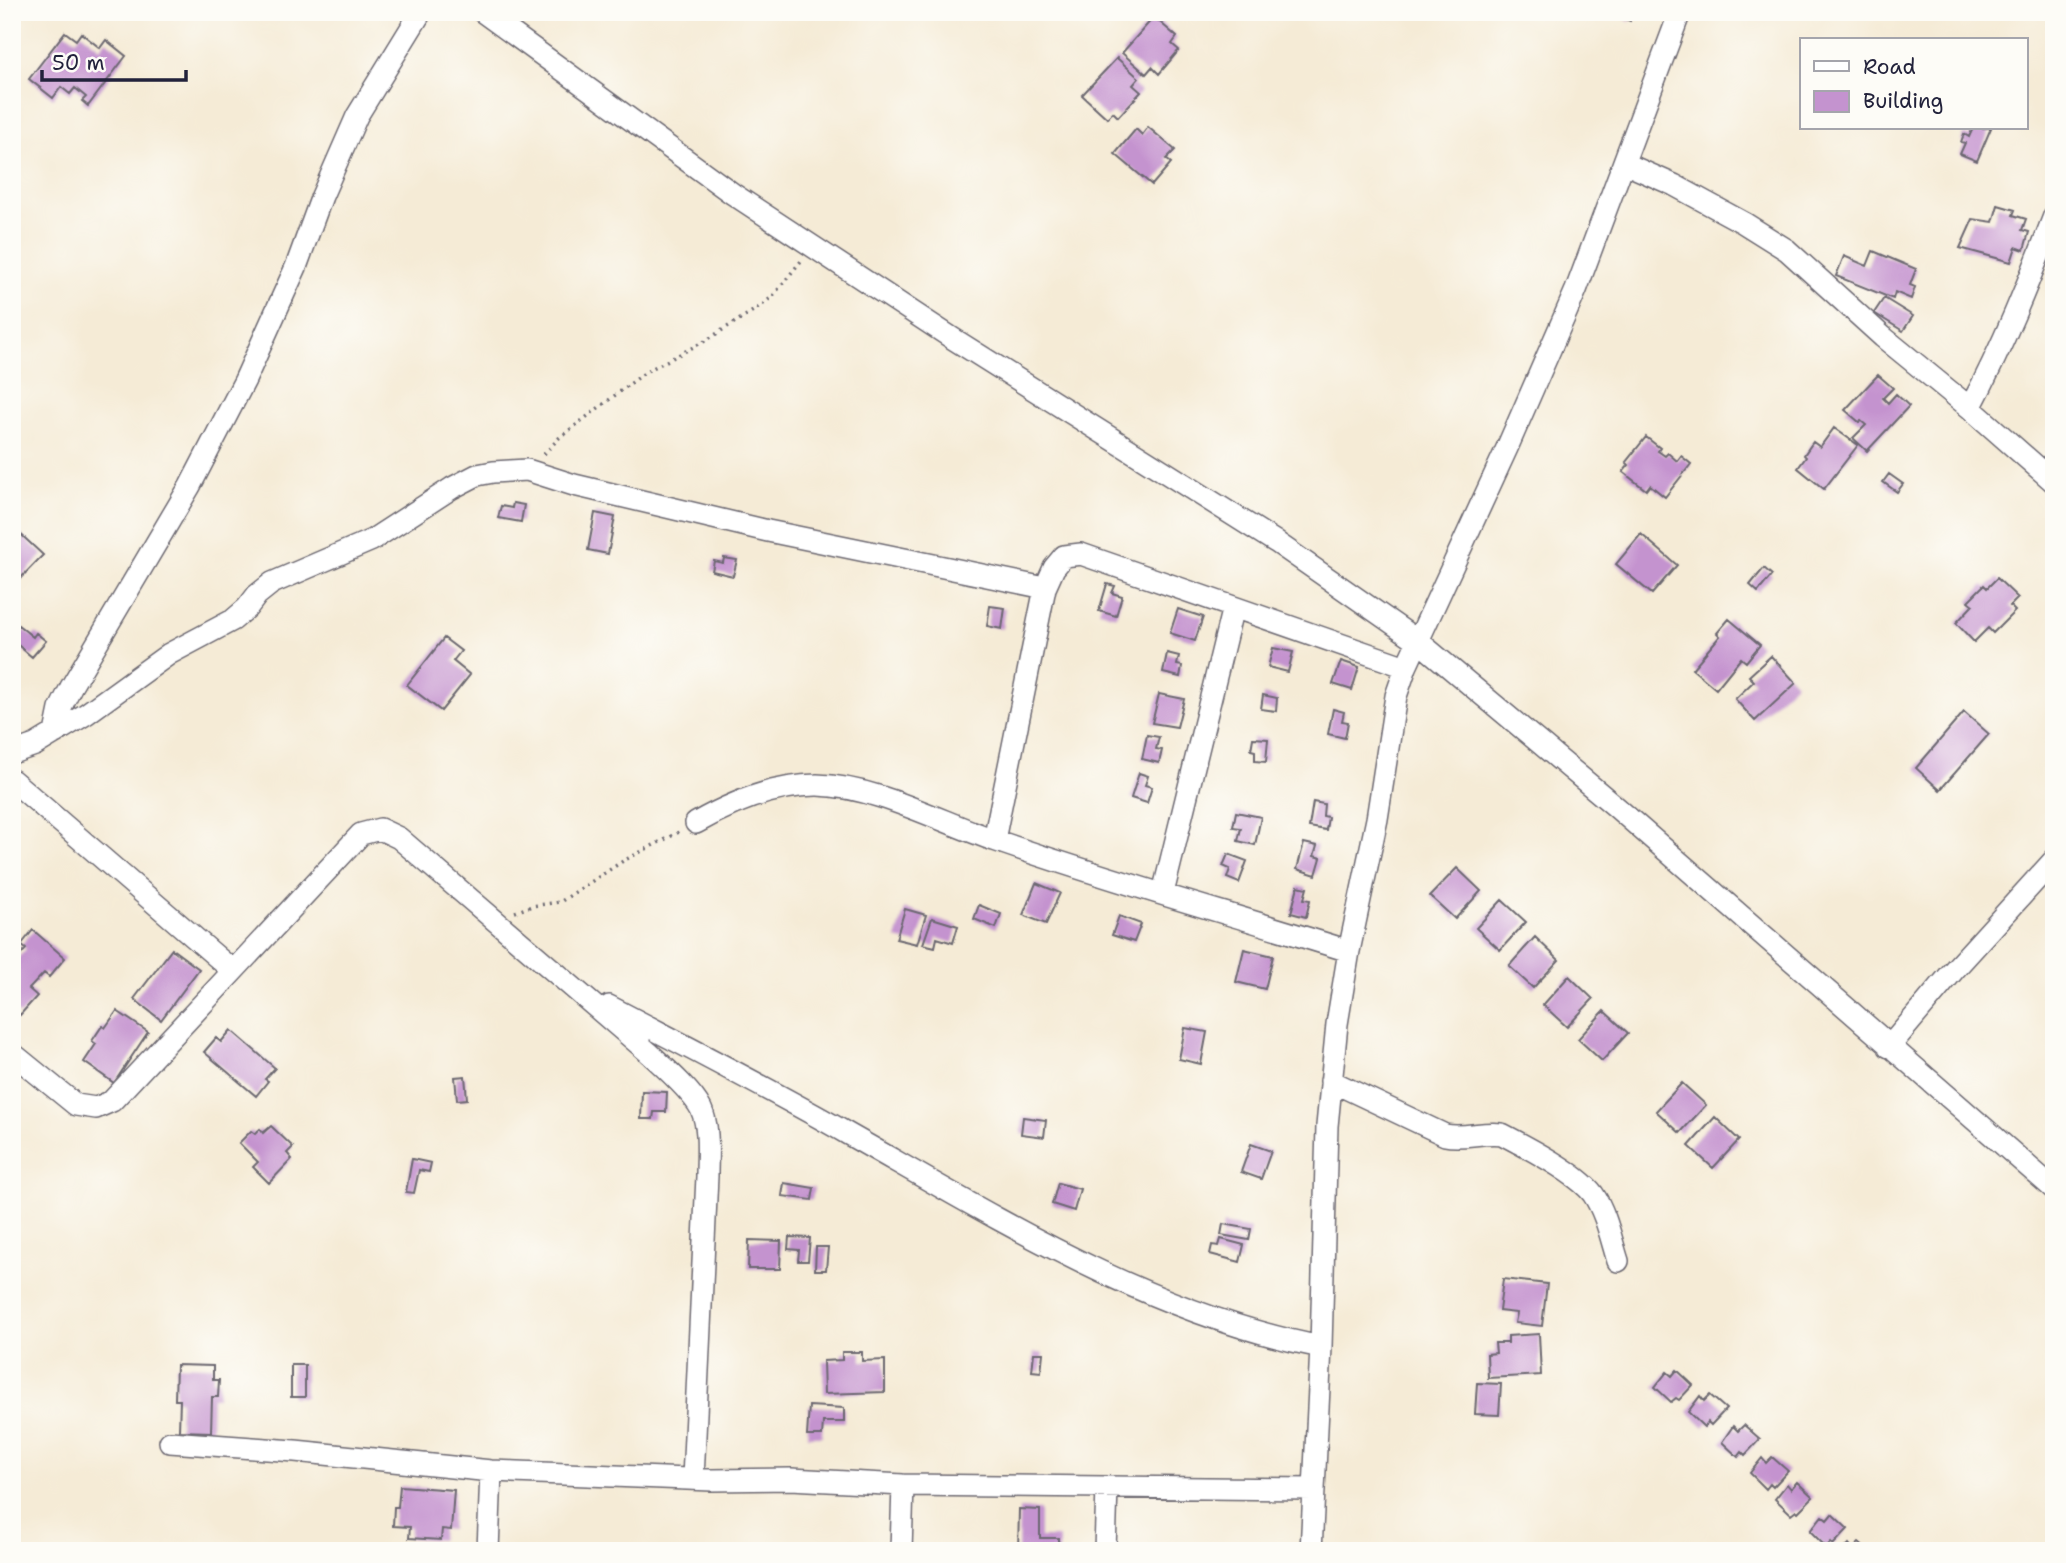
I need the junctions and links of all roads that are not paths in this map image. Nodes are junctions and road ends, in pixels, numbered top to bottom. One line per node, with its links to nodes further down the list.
1 (421, 12): 12 (street)
2 (483, 12): 10 (street)
3 (1681, 12): 4 (street)
4 (1624, 163): 6 (street); 10 (street)
5 (2054, 216): 6 (street)
6 (1970, 408): 7 (street)
7 (2054, 482)
8 (1045, 588): 9 (street); 12 (street); 16 (street)
9 (1233, 607): 11 (street); 18 (street)
10 (1418, 640): 11 (street); 22 (street)
11 (1406, 667): 19 (street)
12 (55, 733): 13 (street)
13 (12, 753)
14 (12, 780): 20 (street)
15 (696, 823): 16 (street)
16 (994, 840): 18 (street)
17 (2054, 860): 22 (street)
18 (1163, 893): 19 (street)
19 (1349, 951): 24 (street)
20 (232, 970): 21 (street); 23 (street)
21 (576, 989): 27 (street); 30 (street)
22 (1889, 1047): 25 (street)
23 (12, 1053)
24 (1331, 1081): 26 (street); 27 (street)
25 (2054, 1189)
26 (1618, 1261)
27 (1321, 1347): 33 (street)
28 (170, 1442): 29 (street)
29 (491, 1471): 30 (street); 34 (street)
30 (693, 1479): 31 (street)
31 (903, 1485): 32 (street); 35 (street)
32 (1108, 1487): 33 (street); 36 (street)
33 (1313, 1489): 37 (street)
34 (488, 1551)
35 (901, 1551)
36 (1105, 1551)
37 (1311, 1551)

